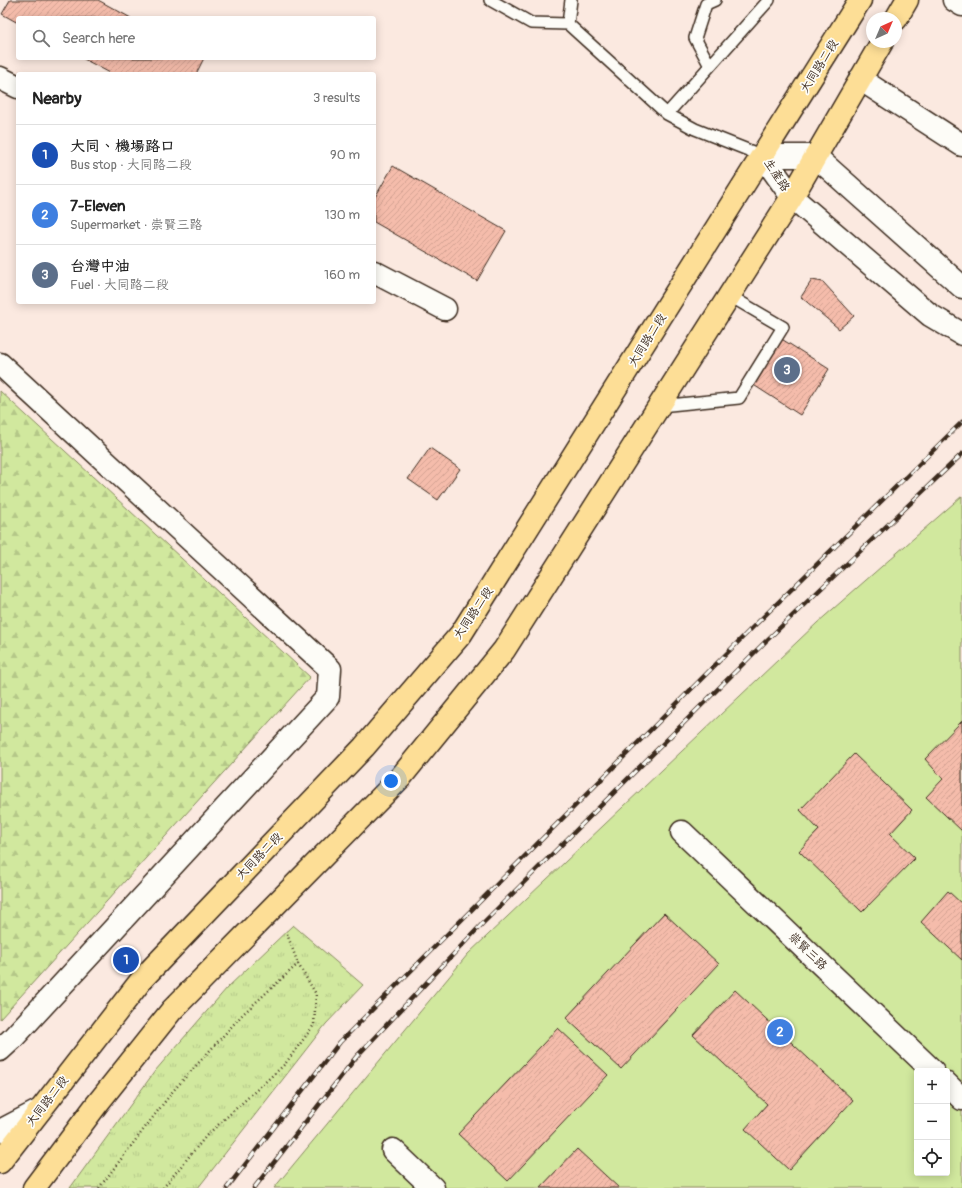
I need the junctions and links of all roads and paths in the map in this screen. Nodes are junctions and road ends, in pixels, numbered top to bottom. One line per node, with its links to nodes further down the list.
1 (490, 0): 10 (lane)
2 (571, 0): 10 (lane)
3 (715, 0): 12 (lane)
4 (769, 0): 12 (lane)
5 (860, 0): 18 (main road, 大同路二段)
6 (907, 0): 9 (main road)
7 (954, 0): 8 (street)
8 (962, 5)
9 (900, 12)
10 (568, 24): 16 (lane)
11 (878, 48): 14 (main road)
12 (710, 66): 16 (lane)
13 (0, 78): 15 (street)
14 (860, 79): 17 (street); 19 (main road)
15 (16, 86)
16 (667, 114): 18 (lane)
17 (962, 145)
18 (763, 156): 19 (street, 生產路); 20 (street, 生產路); 35 (main road, 大同路二段)
19 (815, 156): 20 (main road); 22 (street)
20 (792, 197): 23 (main road); 25 (street, 生產路)
21 (376, 273): 24 (street)
22 (962, 287)
23 (730, 296): 27 (main road); 27 (lane)
24 (445, 309)
25 (962, 334)
26 (0, 364): 31 (street)
27 (660, 406): 39 (main road)
28 (682, 832): 32 (street, 崇賢三路)
29 (286, 931): 30 (path)
30 (298, 964): 40 (path); 41 (path)
31 (0, 1050)
32 (930, 1068)
33 (950, 1087): 34 (street)
34 (962, 1099)
35 (40, 1110): 36 (street); 38 (main road, 大同路二段)
36 (0, 1131)
37 (393, 1150): 42 (street)
38 (0, 1162)
39 (34, 1188)
40 (99, 1188)
41 (163, 1188)
42 (433, 1188)

